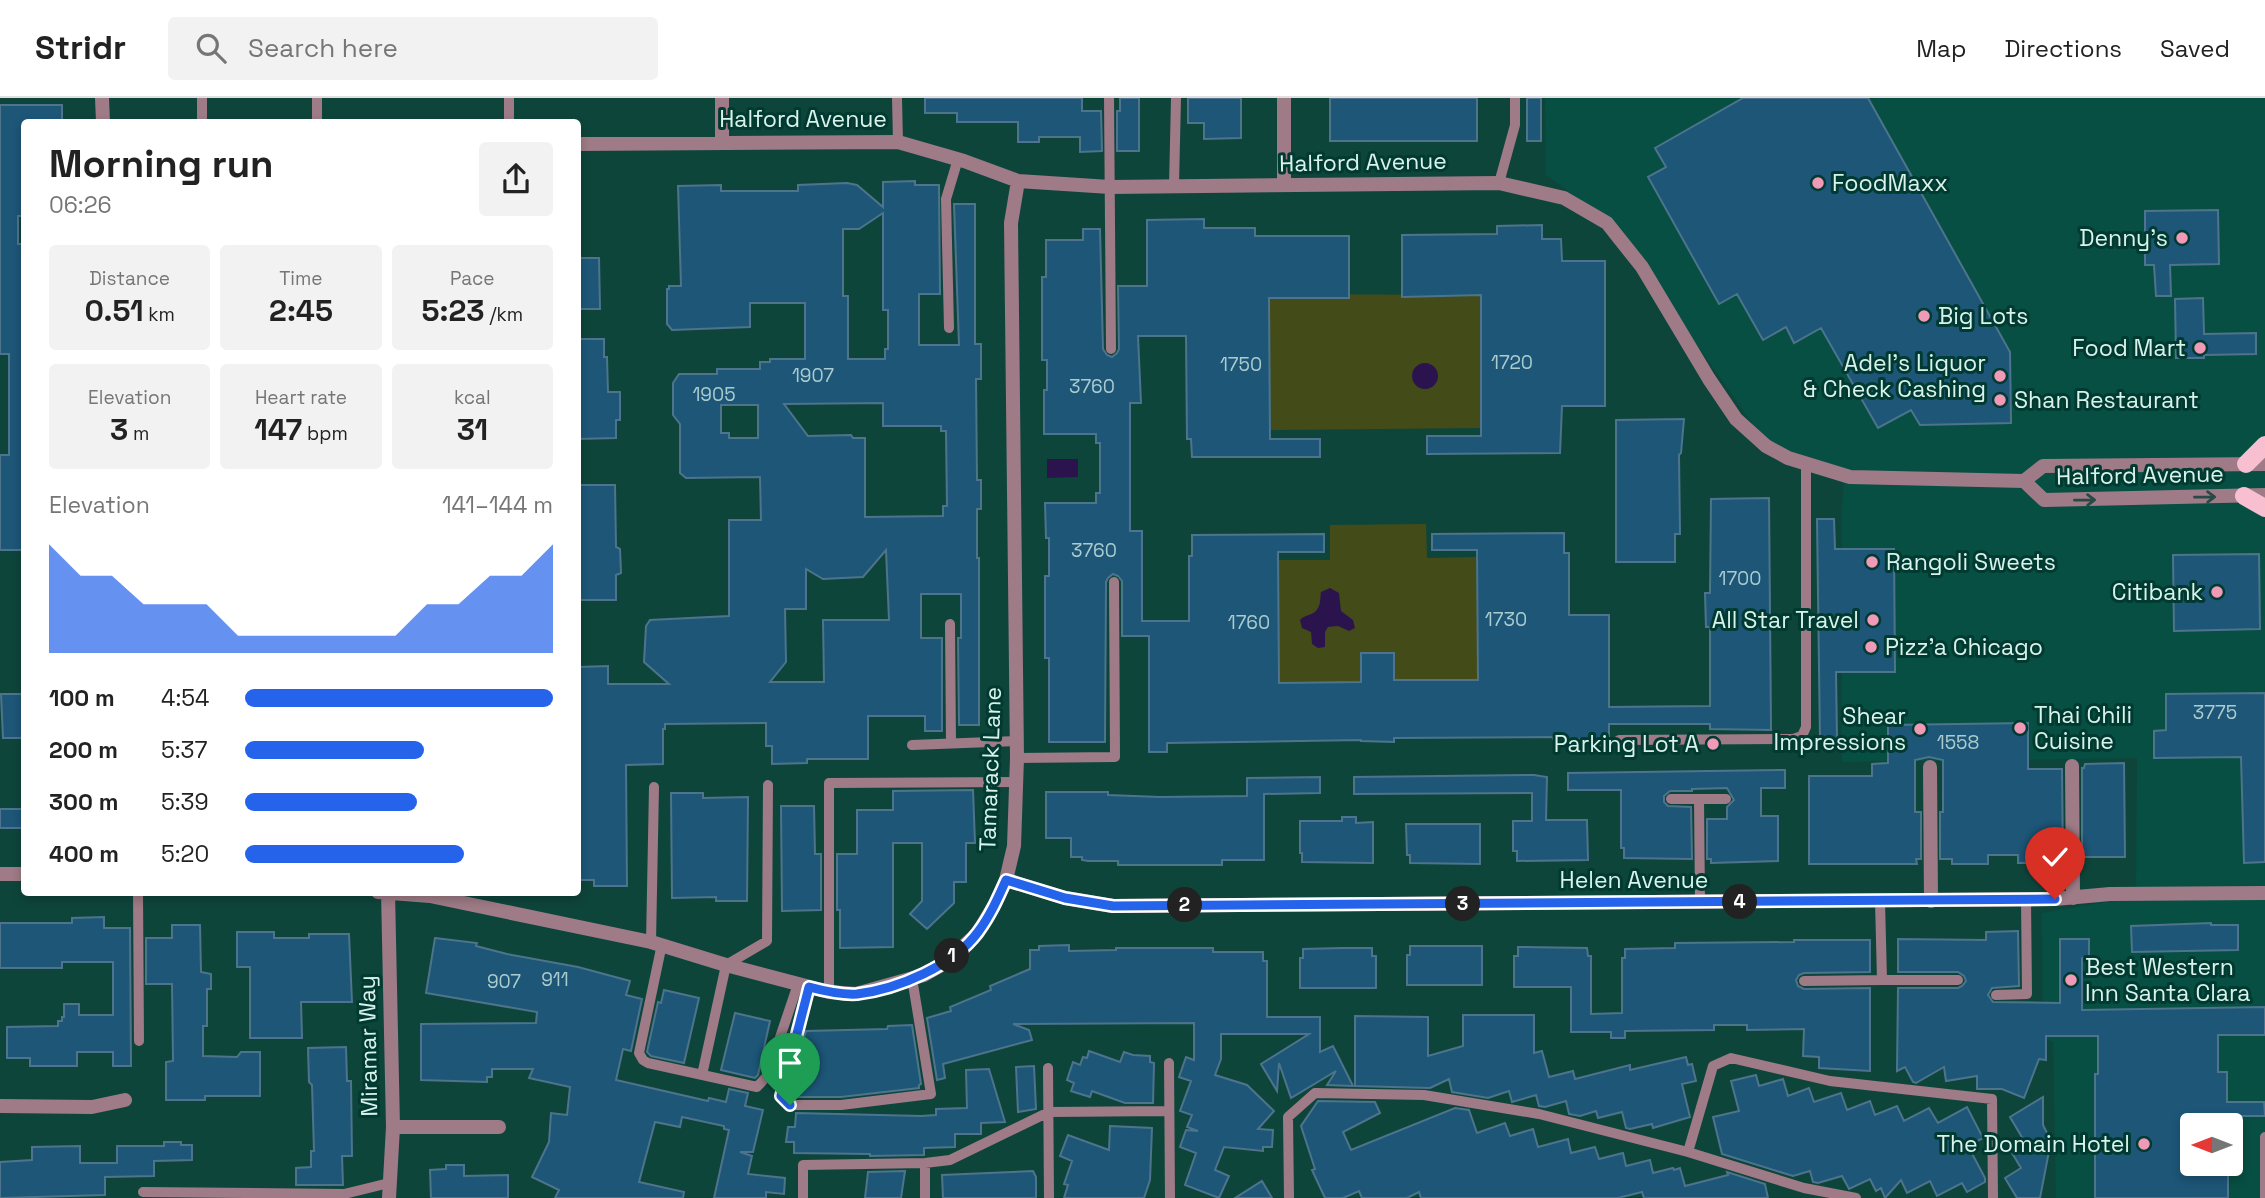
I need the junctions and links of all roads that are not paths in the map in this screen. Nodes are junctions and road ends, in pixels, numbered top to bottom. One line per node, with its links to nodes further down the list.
1 (102, 98): 11 (street)
2 (202, 98): 12 (lane)
3 (317, 98): 13 (lane)
4 (509, 98): 14 (lane)
5 (722, 98): 15 (street)
6 (897, 98): 16 (lane)
7 (1109, 98): 23 (lane)
8 (1176, 98): 22 (lane)
9 (1284, 98): 21 (street)
10 (1515, 98): 20 (lane)
11 (103, 119)
12 (202, 119)
13 (317, 119)
14 (509, 119)
15 (722, 142): 16 (street, Halford Avenue); 17 (street, Halford Avenue)
16 (898, 142): 18 (street, Halford Avenue)
17 (581, 144)
18 (958, 159): 19 (street, Halford Avenue); 24 (lane)
19 (1018, 181): 23 (street, Halford Avenue); 37 (street, Tamarack Lane)
20 (1499, 183): 21 (street, Halford Avenue); 27 (street, Halford Avenue)
21 (1283, 185): 22 (street, Halford Avenue)
22 (1174, 186): 23 (street, Halford Avenue)
23 (1110, 187): 25 (lane)
24 (948, 328)
25 (1111, 349)
26 (2265, 445): 28 (main road)
27 (1806, 464): 30 (street, Halford Avenue); 36 (lane)
28 (2246, 464): 29 (street, Halford Avenue); 30 (street, Halford Avenue)
29 (2265, 464)
30 (2024, 481): 32 (street, Halford Avenue, one-way to 32)
31 (2265, 495): 32 (street, Halford Avenue)
32 (2244, 496): 33 (main road)
33 (2265, 508)
34 (1114, 582): 40 (lane)
35 (950, 624): 38 (lane)
36 (1619, 740)
37 (1017, 741): 38 (lane); 40 (street, Tamarack Lane)
38 (951, 743): 39 (lane)
39 (912, 745)
40 (1017, 758): 43 (street, Tamarack Lane)
41 (2073, 766): 56 (street)
42 (1930, 767): 59 (street)
43 (1017, 782): 51 (street, Tamarack Lane); 68 (lane)
44 (768, 785): 62 (lane)
45 (654, 787): 61 (lane)
46 (1671, 799): 47 (lane)
47 (1699, 799): 48 (lane); 60 (lane)
48 (1726, 799)
49 (0, 874): 50 (street)
50 (21, 874)
51 (1006, 880): 60 (street, Helen Avenue); 63 (street, Tamarack Lane)
52 (2265, 893): 56 (street, Helen Avenue)
53 (138, 896): 70 (lane)
54 (388, 896): 78 (street, Miramar Way)
55 (430, 896): 61 (street, Tamarack Lane)
56 (2073, 898): 57 (street, Helen Avenue)
57 (2026, 900): 59 (street, Helen Avenue); 69 (lane)
58 (1880, 901): 59 (street, Helen Avenue); 60 (street, Helen Avenue); 64 (lane)
59 (1931, 901)
60 (1700, 902)
61 (657, 943): 62 (street, Tamarack Lane); 73 (lane)
62 (726, 965): 67 (street, Tamarack Lane); 73 (lane)
63 (912, 978): 67 (lane); 68 (street, Tamarack Lane)
64 (1882, 980): 65 (lane); 66 (lane)
65 (1958, 980)
66 (1804, 981)
67 (803, 985): 68 (street, Tamarack Lane); 73 (lane)
68 (829, 992)
69 (1996, 995)
70 (139, 1041)
71 (1169, 1063): 76 (lane)
72 (1048, 1068): 77 (lane)
73 (702, 1074)
74 (125, 1100): 75 (street)
75 (0, 1106)
76 (1170, 1111): 77 (lane); 89 (lane)
77 (1049, 1112): 82 (lane); 88 (lane)
78 (393, 1127): 79 (street); 83 (street, Miramar Way)
79 (499, 1127)
80 (2265, 1137): 93 (lane)
81 (1688, 1152): 90 (lane); 91 (lane); 92 (lane)
82 (925, 1163): 86 (lane); 87 (lane)
83 (389, 1183): 84 (lane); 85 (street, Miramar Way)
84 (143, 1192)
85 (389, 1198)
86 (803, 1198)
87 (925, 1198)
88 (1049, 1198)
89 (1170, 1198)
90 (1289, 1198)
91 (1856, 1198)
92 (1993, 1198)
93 (2265, 1198)

